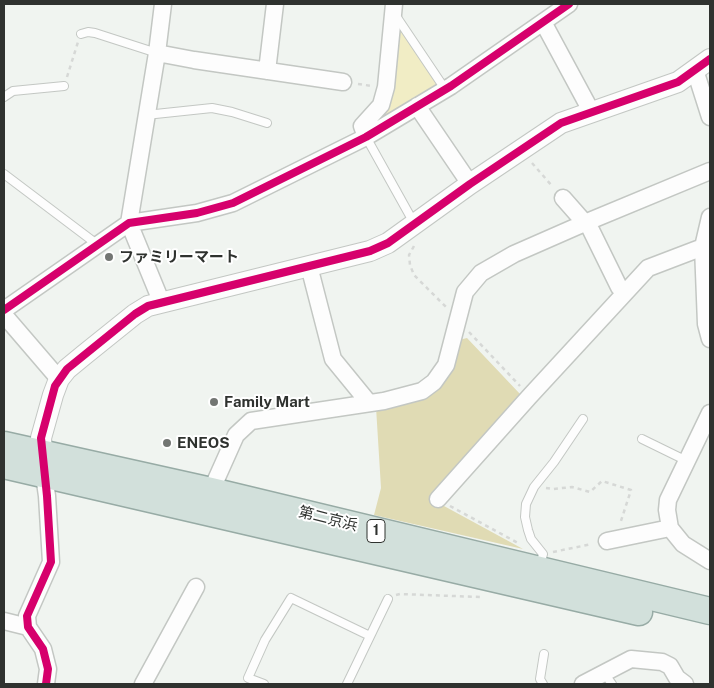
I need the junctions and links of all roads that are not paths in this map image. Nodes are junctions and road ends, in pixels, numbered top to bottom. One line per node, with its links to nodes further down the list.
1 (163, 4): 7 (street)
2 (275, 4): 9 (street)
3 (569, 4): 5 (street)
4 (394, 8): 12 (lane); 19 (street)
5 (543, 22): 12 (street); 15 (street)
6 (81, 34): 7 (lane)
7 (157, 53): 9 (street); 16 (street)
8 (703, 65): 15 (street); 17 (street)
9 (266, 71): 10 (street)
10 (343, 82)
11 (64, 86): 13 (lane)
12 (445, 89): 14 (street)
13 (4, 97)
14 (418, 106): 19 (street); 22 (street)
15 (591, 111): 22 (street)
16 (146, 115): 18 (lane); 26 (street)
17 (710, 117)
18 (267, 123)
19 (366, 137): 26 (street); 27 (lane)
20 (710, 172): 25 (street)
21 (4, 174): 28 (lane)
22 (470, 184): 27 (street)
23 (563, 198): 25 (street)
24 (710, 217): 29 (street)
25 (586, 222): 31 (street); 37 (street)
26 (129, 223): 28 (street); 32 (street)
27 (415, 224): 30 (street)
28 (98, 245): 33 (street)
29 (703, 247): 31 (street); 35 (street)
30 (310, 266): 32 (street); 37 (street)
31 (626, 292): 46 (street)
32 (161, 301): 36 (street)
33 (4, 310)
34 (4, 315): 36 (street)
35 (710, 339)
36 (59, 379): 43 (street)
37 (369, 404): 45 (street)
38 (710, 413): 42 (street)
39 (583, 419): 49 (lane)
40 (642, 439): 42 (lane)
41 (4, 445): 43 (highway, 第二京浜 / 1)
42 (687, 461): 47 (street)
43 (43, 464): 44 (highway, 第二京浜 / 1); 45 (highway, 第二京浜 / 1); 55 (street); 56 (highway, 第二京浜 / 1)
44 (4, 465)
45 (211, 491): 49 (highway, 第二京浜 / 1)
46 (438, 499)
47 (670, 528): 48 (street); 50 (street)
48 (611, 540)
49 (543, 561): 53 (highway, 第二京浜 / 1)
50 (710, 561)
51 (196, 587): 61 (street)
52 (388, 599): 57 (lane)
53 (710, 611)
54 (4, 621): 55 (street)
55 (28, 627): 60 (street)
56 (710, 629)
57 (370, 636): 62 (lane); 63 (lane)
58 (544, 654): 64 (lane)
59 (608, 679): 65 (street); 66 (street)
60 (46, 684)
61 (143, 684)
62 (264, 684)
63 (347, 684)
64 (543, 684)
65 (583, 684)
66 (685, 684)

